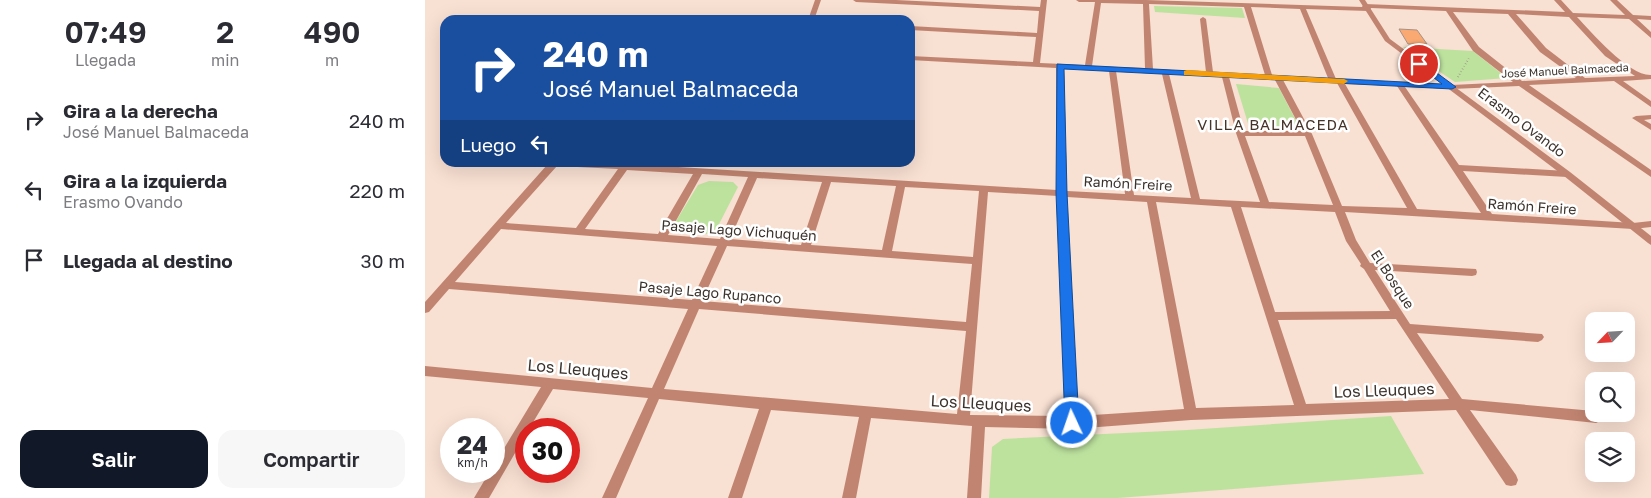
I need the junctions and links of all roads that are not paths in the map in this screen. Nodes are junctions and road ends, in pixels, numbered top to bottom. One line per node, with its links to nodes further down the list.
1 (818, 0): 16 (street)
2 (856, 0): 12 (street)
3 (1044, 0): 12 (street)
4 (1079, 0): 7 (street)
5 (1557, 0): 15 (street)
6 (1613, 0): 17 (street)
7 (1098, 1): 8 (street); 26 (street)
8 (1147, 2): 10 (street); 28 (street)
9 (1365, 5): 11 (street); 13 (street); 41 (street, Erasmo Ovando)
10 (1247, 6): 11 (street); 32 (street)
11 (1303, 7): 38 (street)
12 (1043, 9): 21 (street)
13 (1448, 9): 14 (street); 39 (street)
14 (1511, 12): 15 (street); 37 (street)
15 (1570, 14): 17 (street); 33 (street)
16 (813, 15)
17 (1631, 17): 18 (street); 22 (street)
18 (1651, 18)
19 (1203, 19): 30 (street)
20 (915, 28): 21 (street)
21 (1039, 35): 24 (street)
22 (1651, 36)
23 (915, 58): 24 (street, José Manuel Balmaceda)
24 (1036, 65): 25 (street, José Manuel Balmaceda)
25 (1060, 66): 26 (street, José Manuel Balmaceda); 58 (street)
26 (1088, 68): 27 (street, José Manuel Balmaceda)
27 (1112, 69): 28 (street, José Manuel Balmaceda); 59 (street)
28 (1149, 71): 29 (street, José Manuel Balmaceda)
29 (1165, 72): 30 (street, José Manuel Balmaceda); 61 (street)
30 (1210, 74): 31 (street, José Manuel Balmaceda)
31 (1225, 75): 32 (street, José Manuel Balmaceda); 45 (street)
32 (1269, 77): 35 (street, José Manuel Balmaceda)
33 (1642, 77): 34 (street, José Manuel Balmaceda); 36 (street, José Manuel Balmaceda)
34 (1651, 77)
35 (1278, 78): 38 (street, José Manuel Balmaceda); 46 (street, El Bosque)
36 (1616, 78): 37 (street, José Manuel Balmaceda); 42 (street)
37 (1583, 80): 39 (street, José Manuel Balmaceda)
38 (1336, 81): 40 (street, José Manuel Balmaceda); 65 (street)
39 (1520, 83): 41 (street, José Manuel Balmaceda); 53 (street)
40 (1399, 84): 41 (street, José Manuel Balmaceda); 50 (street)
41 (1453, 86): 52 (street, Erasmo Ovando)
42 (1651, 104)
43 (1651, 117): 44 (street)
44 (1651, 128)
45 (1240, 133): 46 (street); 63 (street)
46 (1308, 134): 64 (street, El Bosque)
47 (552, 167): 68 (street)
48 (607, 167): 49 (street, Ramón Freire)
49 (624, 168): 51 (street, Ramón Freire); 70 (street)
50 (1456, 168): 52 (street); 66 (street)
51 (699, 173): 54 (street, Ramón Freire); 71 (street)
52 (1567, 174): 69 (street, Erasmo Ovando)
53 (1651, 174)
54 (753, 176): 55 (street, Ramón Freire); 73 (street)
55 (827, 180): 56 (street, Ramón Freire); 74 (street)
56 (901, 184): 57 (street, Ramón Freire); 75 (street)
57 (984, 189): 58 (street, Ramón Freire); 76 (street)
58 (1061, 193): 59 (street, Ramón Freire); 98 (street)
59 (1130, 197): 60 (street, Ramón Freire)
60 (1151, 199): 61 (street, Ramón Freire); 94 (street)
61 (1196, 201): 62 (street, Ramón Freire)
62 (1235, 204): 63 (street, Ramón Freire); 83 (street)
63 (1266, 206): 64 (street, Ramón Freire)
64 (1339, 209): 65 (street, Ramón Freire); 77 (street, El Bosque)
65 (1414, 212): 66 (street, Ramón Freire)
66 (1489, 217): 69 (street, Ramón Freire)
67 (1651, 224): 69 (street, Ramón Freire)
68 (499, 226): 70 (street, Pasaje Lago Vichuquén); 79 (street)
69 (1633, 226): 72 (street, Erasmo Ovando)
70 (578, 232): 71 (street, Pasaje Lago Vichuquén)
71 (661, 238): 73 (street, Pasaje Lago Vichuquén)
72 (1651, 240)
73 (724, 242): 74 (street, Pasaje Lago Vichuquén); 80 (street)
74 (805, 248): 75 (street, Pasaje Lago Vichuquén)
75 (886, 254): 76 (street, Pasaje Lago Vichuquén)
76 (976, 261): 84 (street)
77 (1365, 266): 78 (street); 82 (street, El Bosque)
78 (1472, 272)
79 (446, 285): 80 (street, Pasaje Lago Rupanco); 81 (street)
80 (695, 306): 84 (street, Pasaje Lago Rupanco); 89 (street)
81 (425, 309)
82 (1398, 315): 83 (street); 85 (street, El Bosque)
83 (1271, 316): 92 (street)
84 (972, 327): 96 (street)
85 (1407, 328): 86 (street); 91 (street, El Bosque)
86 (1538, 337)
87 (425, 371): 88 (street, Los Lleuques)
88 (550, 383): 89 (street, Los Lleuques); 100 (street)
89 (655, 393): 90 (street, Los Lleuques); 101 (street)
90 (767, 404): 93 (street, Los Lleuques); 102 (street)
91 (1460, 404): 92 (street, Los Lleuques); 95 (street, Los Lleuques); 99 (street, El Bosque)
92 (1301, 408): 94 (street, Los Lleuques)
93 (866, 411): 96 (street, Los Lleuques); 103 (street)
94 (1191, 414): 98 (street, Los Lleuques)
95 (1585, 416)
96 (963, 420): 97 (street, Los Lleuques)
97 (979, 421): 98 (street, Los Lleuques); 104 (street)
98 (1072, 423)
99 (1511, 480)
100 (481, 498)
101 (609, 498)
102 (735, 498)
103 (849, 498)
104 (974, 498)

